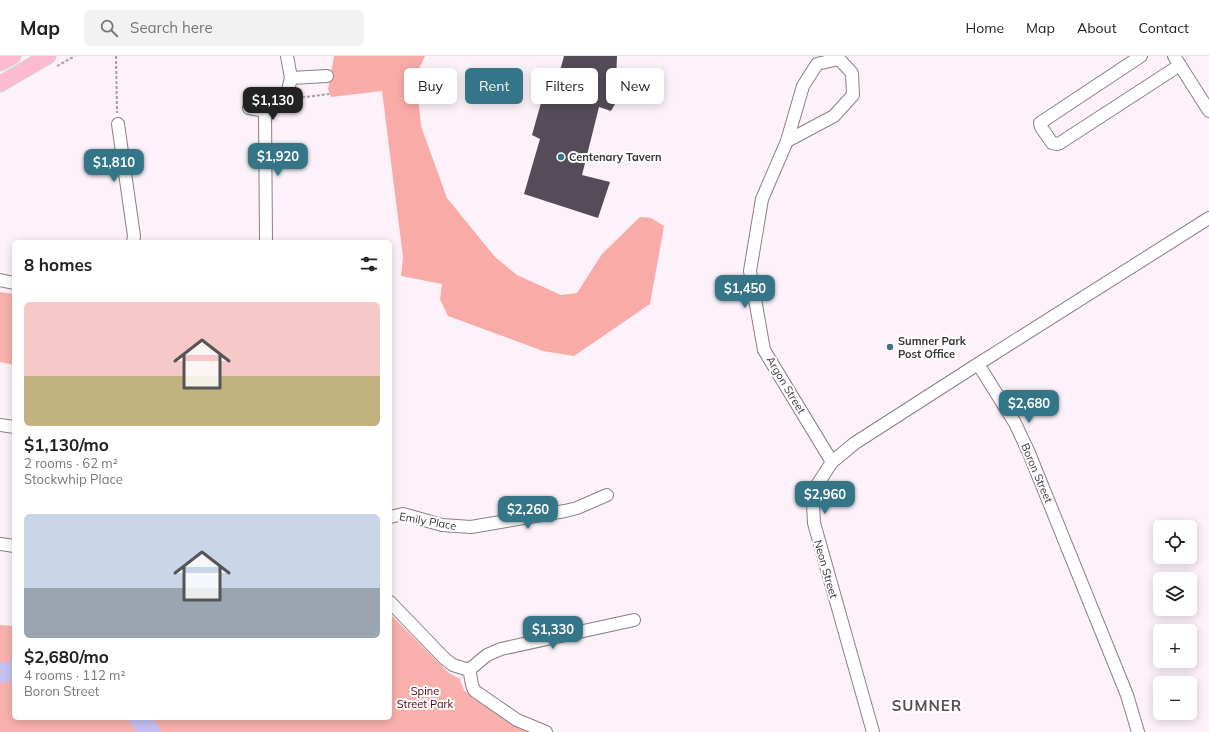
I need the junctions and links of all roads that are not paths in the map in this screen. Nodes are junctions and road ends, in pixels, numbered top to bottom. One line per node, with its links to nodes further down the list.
1 (13, 56): 6 (main road)
2 (48, 56): 9 (main road)
3 (287, 56): 8 (street)
4 (1141, 56): 5 (street)
5 (1177, 60): 11 (street)
6 (0, 63)
7 (327, 76): 8 (street)
8 (291, 78): 12 (street)
9 (0, 84)
10 (249, 108): 12 (street)
11 (1209, 110)
12 (265, 111): 17 (street)
13 (118, 124): 16 (street)
14 (788, 140): 14 (street, Argon Street); 23 (street, Argon Street)
15 (1209, 218): 20 (street)
16 (133, 240)
17 (266, 240)
18 (0, 280): 19 (street)
19 (12, 282)
20 (978, 364): 23 (street, Neon Street); 33 (street, Boron Street)
21 (0, 425): 22 (street)
22 (12, 427)
23 (832, 462): 32 (street, Neon Street)
24 (607, 495): 25 (street, Emily Place)
25 (392, 517)
26 (0, 544): 27 (street)
27 (12, 546)
28 (392, 604): 30 (street)
29 (634, 620): 30 (street)
30 (468, 670): 31 (street)
31 (546, 732)
32 (873, 732)
33 (1138, 732)

